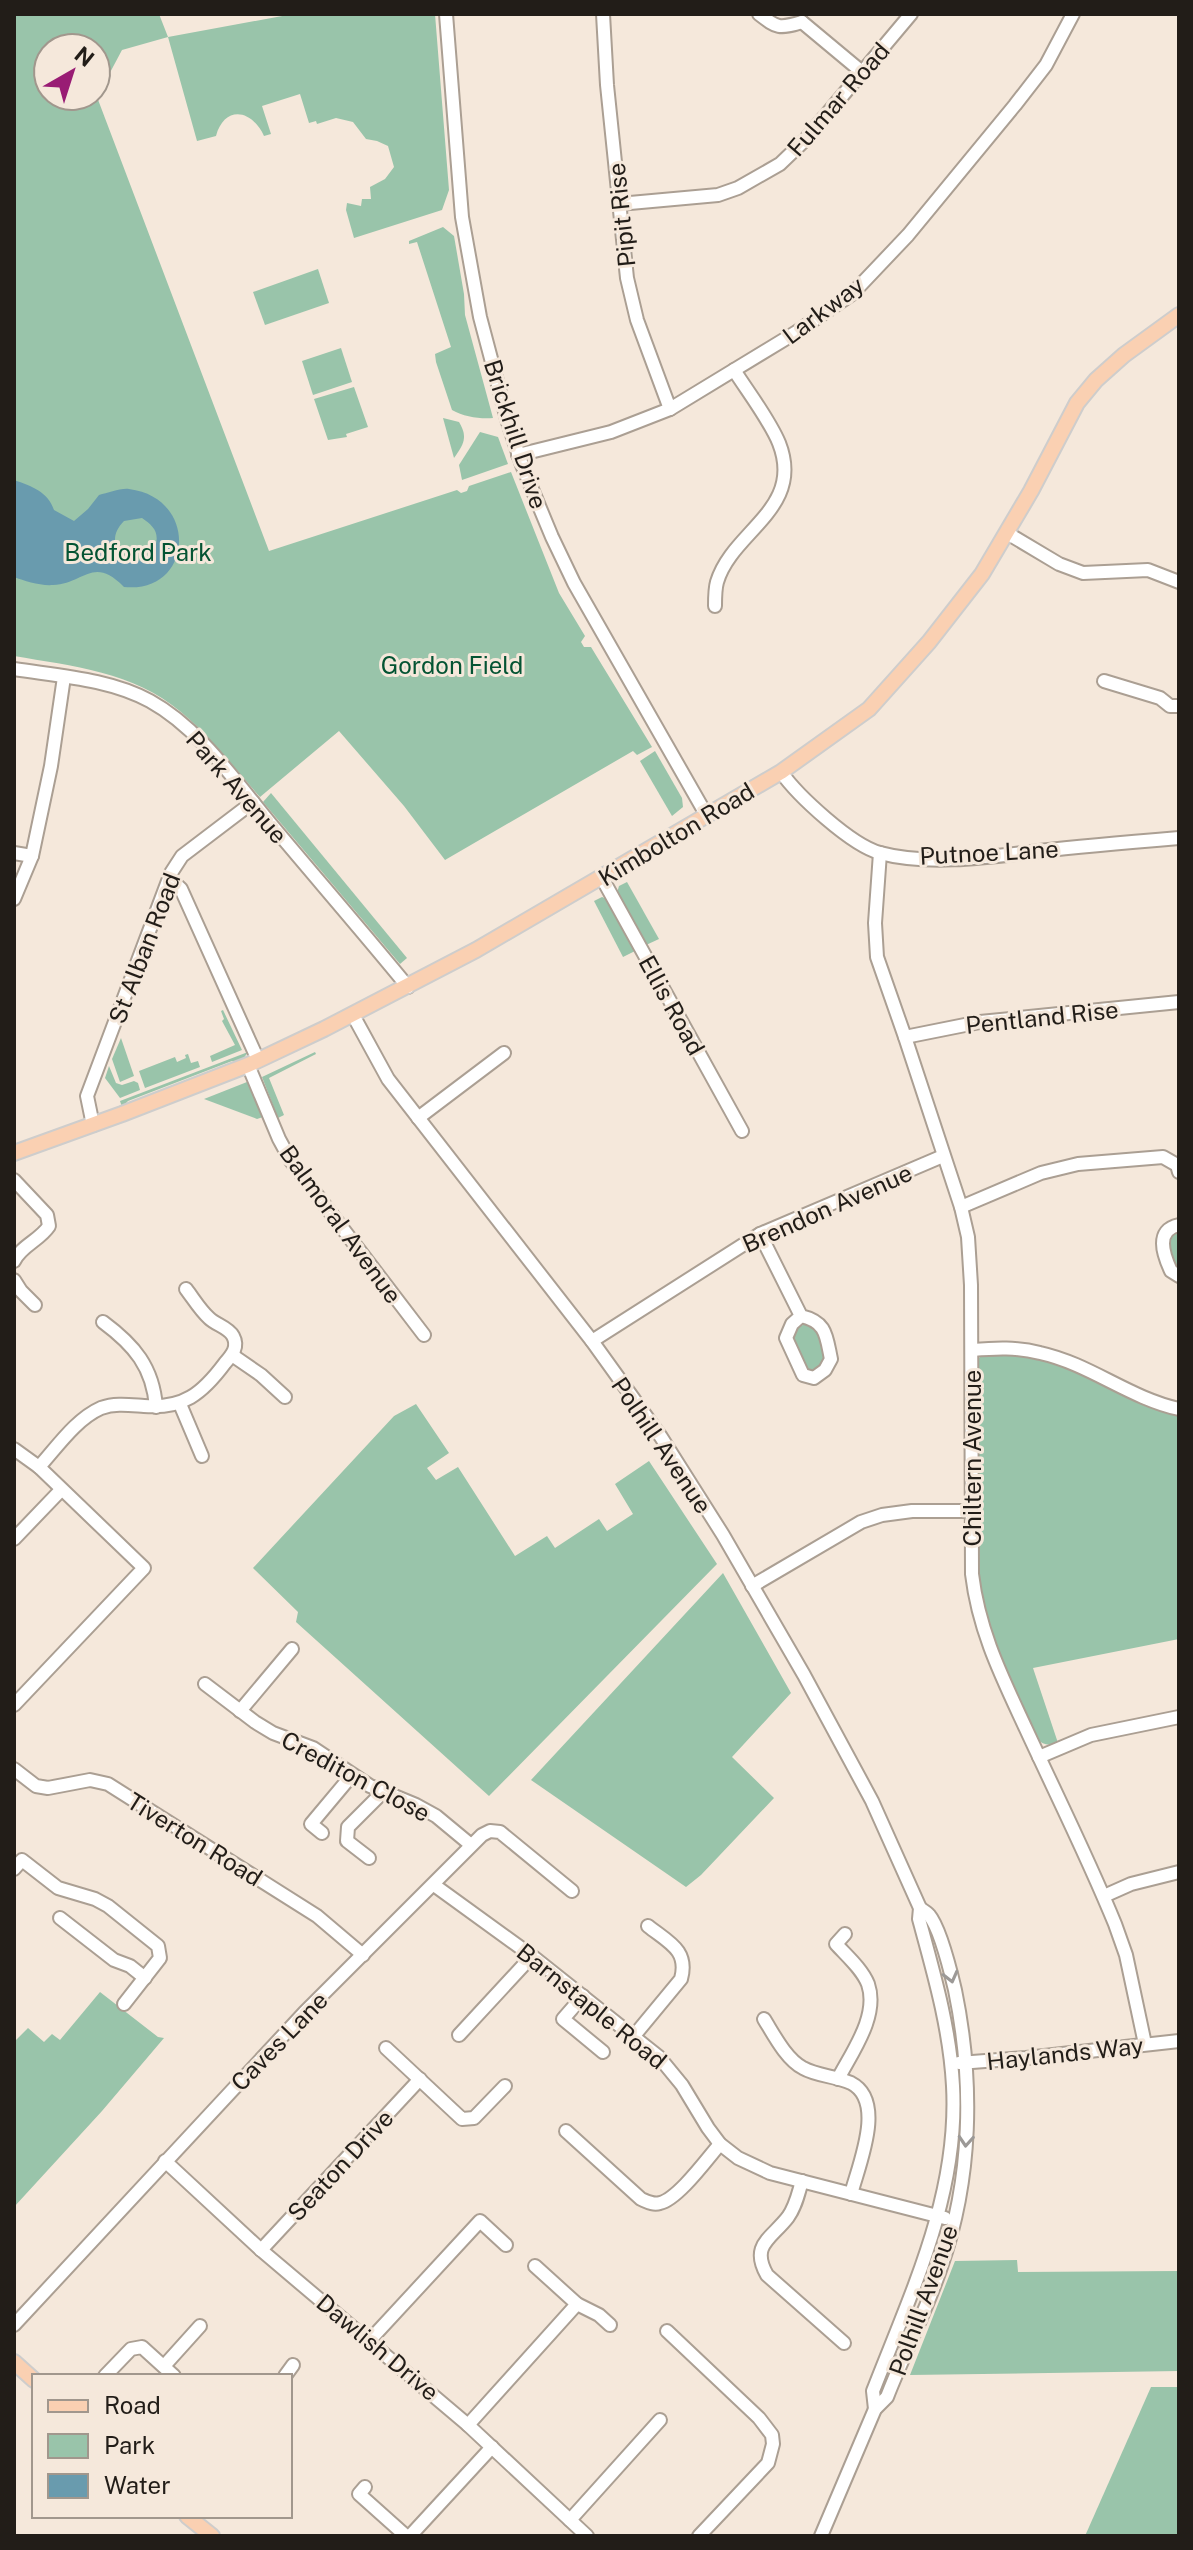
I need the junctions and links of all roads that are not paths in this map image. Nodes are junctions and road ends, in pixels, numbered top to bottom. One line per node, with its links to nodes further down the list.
1 (446, 14): 12 (street, Brickhill Drive)
2 (603, 14): 8 (street, Pipit Rise)
3 (759, 14): 6 (street)
4 (911, 14): 7 (street, Fulmar Road)
5 (1073, 14): 10 (street, Larkway)
6 (802, 18): 7 (street)
7 (862, 72): 8 (street, Fulmar Road)
8 (619, 204): 11 (street, Pipit Rise)
9 (1179, 315): 13 (main road, Kimbolton Road)
10 (734, 370): 11 (street, Larkway); 15 (street)
11 (670, 409): 12 (street, Larkway)
12 (518, 455): 22 (street, Brickhill Drive)
13 (1007, 533): 14 (street); 20 (main road, Kimbolton Road)
14 (1179, 582)
15 (715, 606)
16 (14, 669): 17 (street, Park Avenue)
17 (64, 677): 21 (street, Park Avenue); 26 (street)
18 (1104, 681): 19 (street)
19 (1179, 706)
20 (781, 772): 22 (main road, Kimbolton Road); 25 (street, Putnoe Lane)
21 (253, 802): 27 (street, St Alban Road); 30 (street, Park Avenue)
22 (707, 816): 28 (main road, Kimbolton Road)
23 (1179, 838): 25 (street, Putnoe Lane)
24 (14, 853): 26 (street)
25 (880, 853): 33 (street, Chiltern Avenue)
26 (32, 856): 29 (street)
27 (169, 878): 35 (street, Balmoral Avenue); 37 (street, St Alban Road)
28 (602, 878): 30 (main road, Kimbolton Road); 38 (street, Ellis Road)
29 (14, 899)
30 (408, 987): 32 (main road, Kimbolton Road)
31 (1179, 1002): 33 (street, Pentland Rise)
32 (353, 1015): 35 (main road, Kimbolton Road); 36 (street, Polhill Avenue)
33 (905, 1037): 40 (street, Chiltern Avenue)
34 (504, 1053): 36 (street)
35 (253, 1062): 37 (main road, Kimbolton Road); 53 (street, Balmoral Avenue)
36 (418, 1118): 54 (street, Polhill Avenue)
37 (93, 1125): 39 (main road, Kimbolton Road)
38 (742, 1131)
39 (14, 1153)
40 (943, 1156): 43 (street, Chiltern Avenue); 45 (street, Brendon Avenue)
41 (1179, 1172): 43 (street)
42 (14, 1180): 46 (street)
43 (961, 1207): 55 (street, Chiltern Avenue)
44 (1179, 1225): 47 (street)
45 (760, 1234): 51 (street); 54 (street, Brendon Avenue)
46 (14, 1261)
47 (1179, 1276)
48 (14, 1280): 50 (street)
49 (186, 1289): 56 (street)
50 (35, 1305)
51 (801, 1316): 51 (street)
52 (103, 1322): 59 (street)
53 (424, 1335)
54 (592, 1341): 67 (street, Polhill Avenue)
55 (972, 1350): 60 (street); 65 (street, Chiltern Avenue)
56 (232, 1355): 57 (street); 58 (street)
57 (285, 1397)
58 (180, 1404): 59 (street); 62 (street)
59 (156, 1407): 63 (street)
60 (1179, 1409)
61 (14, 1449): 63 (street)
62 (202, 1456)
63 (39, 1467): 64 (street)
64 (61, 1490): 66 (street); 70 (street)
65 (971, 1511): 67 (street); 73 (street, Chiltern Avenue)
66 (14, 1539)
67 (752, 1586): 85 (street, Polhill Avenue)
68 (292, 1649): 71 (street)
69 (205, 1684): 71 (street, Crediton Close)
70 (14, 1705)
71 (240, 1711): 75 (street, Crediton Close)
72 (1179, 1717): 73 (street)
73 (1039, 1757): 84 (street, Chiltern Avenue)
74 (14, 1769): 89 (street, Tiverton Road)
75 (352, 1775): 76 (street, Crediton Close); 77 (street)
76 (383, 1792): 78 (street, Crediton Close); 79 (street)
77 (322, 1833)
78 (471, 1845): 81 (street); 83 (street, Caves Lane)
79 (369, 1858)
80 (14, 1869): 91 (street)
81 (572, 1871)
82 (1179, 1872): 84 (street)
83 (434, 1885): 89 (street, Caves Lane); 90 (street, Barnstaple Road)
84 (1104, 1896): 98 (street, Chiltern Avenue)
85 (920, 1908): 101 (street, Polhill Avenue, one-way to 101); 102 (street, Polhill Avenue)
86 (60, 1918): 91 (street)
87 (648, 1926): 96 (street)
88 (845, 1934): 104 (street)
89 (363, 1955): 108 (street, Caves Lane)
90 (532, 1956): 92 (street, Barnstaple Road); 95 (street)
91 (145, 1978): 93 (street)
92 (583, 1996): 96 (street, Barnstaple Road); 100 (street)
93 (124, 2004)
94 (764, 2019): 104 (street)
95 (459, 2035)
96 (633, 2037): 107 (street, Barnstaple Road)
97 (1179, 2041): 98 (street, Haylands Way)
98 (1145, 2044): 101 (street, Haylands Way)
99 (386, 2048): 103 (street)
100 (603, 2052)
101 (966, 2063): 102 (street, Haylands Way); 112 (street, Polhill Avenue, one-way to 112)
102 (951, 2064): 111 (street, Polhill Avenue)
103 (420, 2079): 105 (street); 114 (street, Seaton Drive)
104 (838, 2079): 110 (street)
105 (505, 2086)
106 (566, 2131): 107 (street)
107 (720, 2144): 109 (street, Barnstaple Road)
108 (165, 2161): 114 (street, Dawlish Drive); 117 (street, Caves Lane)
109 (802, 2181): 110 (street, Barnstaple Road); 121 (street)
110 (851, 2194): 111 (street, Barnstaple Road)
111 (937, 2217): 112 (street, Barnstaple Road); 130 (street, Polhill Avenue)
112 (954, 2220): 130 (street, Polhill Avenue)
113 (506, 2245): 122 (street)
114 (261, 2250): 122 (street, Dawlish Drive)
115 (535, 2266): 116 (street)
116 (577, 2304): 118 (street); 132 (street)
117 (14, 2325)
118 (610, 2325)
119 (200, 2326): 125 (street)
120 (667, 2331): 140 (street)
121 (842, 2335)
122 (370, 2340): 132 (street, Dawlish Drive)
123 (15, 2364): 129 (main road)
124 (293, 2365): 128 (street)
125 (164, 2366): 126 (street); 127 (street)
126 (107, 2374)
127 (172, 2374)
128 (286, 2374)
129 (32, 2378)
130 (875, 2409): 141 (street, Polhill Avenue)
131 (660, 2420): 136 (street)
132 (468, 2425): 133 (street, Dawlish Drive)
133 (492, 2447): 136 (street, Dawlish Drive); 138 (street)
134 (365, 2487): 138 (street)
135 (190, 2518): 137 (main road)
136 (570, 2520): 139 (street, Dawlish Drive)
137 (212, 2536)
138 (408, 2536)
139 (587, 2536)
140 (699, 2536)
141 (821, 2536)

